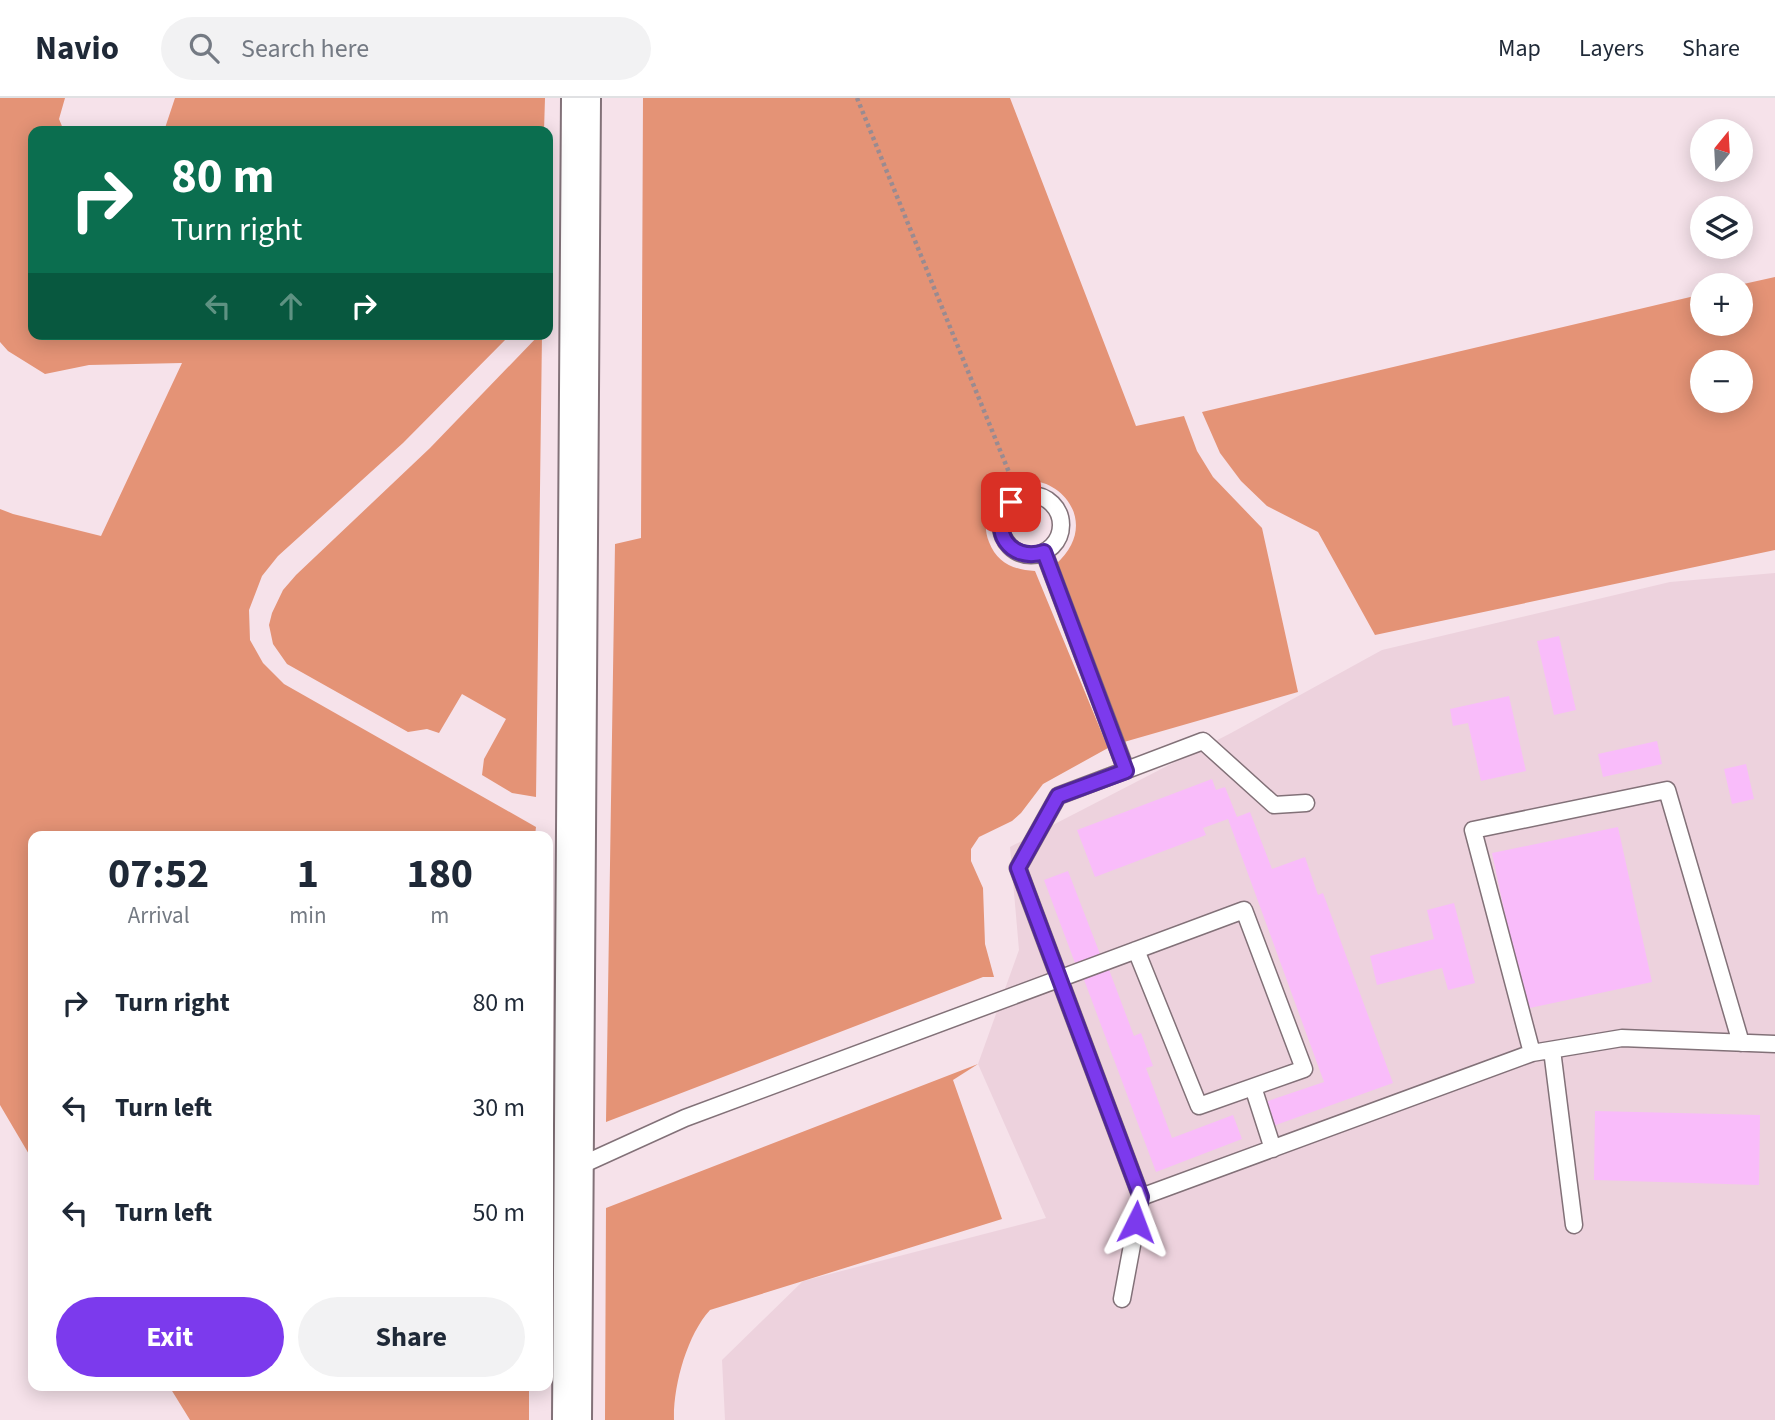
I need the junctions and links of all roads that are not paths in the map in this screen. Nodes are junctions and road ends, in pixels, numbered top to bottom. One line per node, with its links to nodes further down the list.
1 (581, 98): 13 (main road)
2 (1044, 552): 2 (lane); 3 (lane)
3 (1126, 771): 4 (lane); 6 (lane)
4 (1306, 803)
5 (1136, 950): 6 (lane); 11 (lane); 11 (lane)
6 (1059, 979): 13 (lane); 14 (lane)
7 (1741, 1043): 8 (lane); 9 (lane); 10 (lane)
8 (1775, 1044)
9 (1552, 1050): 10 (lane); 15 (lane)
10 (1532, 1053): 12 (lane)
11 (1253, 1087): 12 (lane)
12 (1273, 1149): 14 (lane)
13 (572, 1170): 17 (main road)
14 (1141, 1197): 16 (lane)
15 (1574, 1226)
16 (1122, 1299)
17 (572, 1420)

